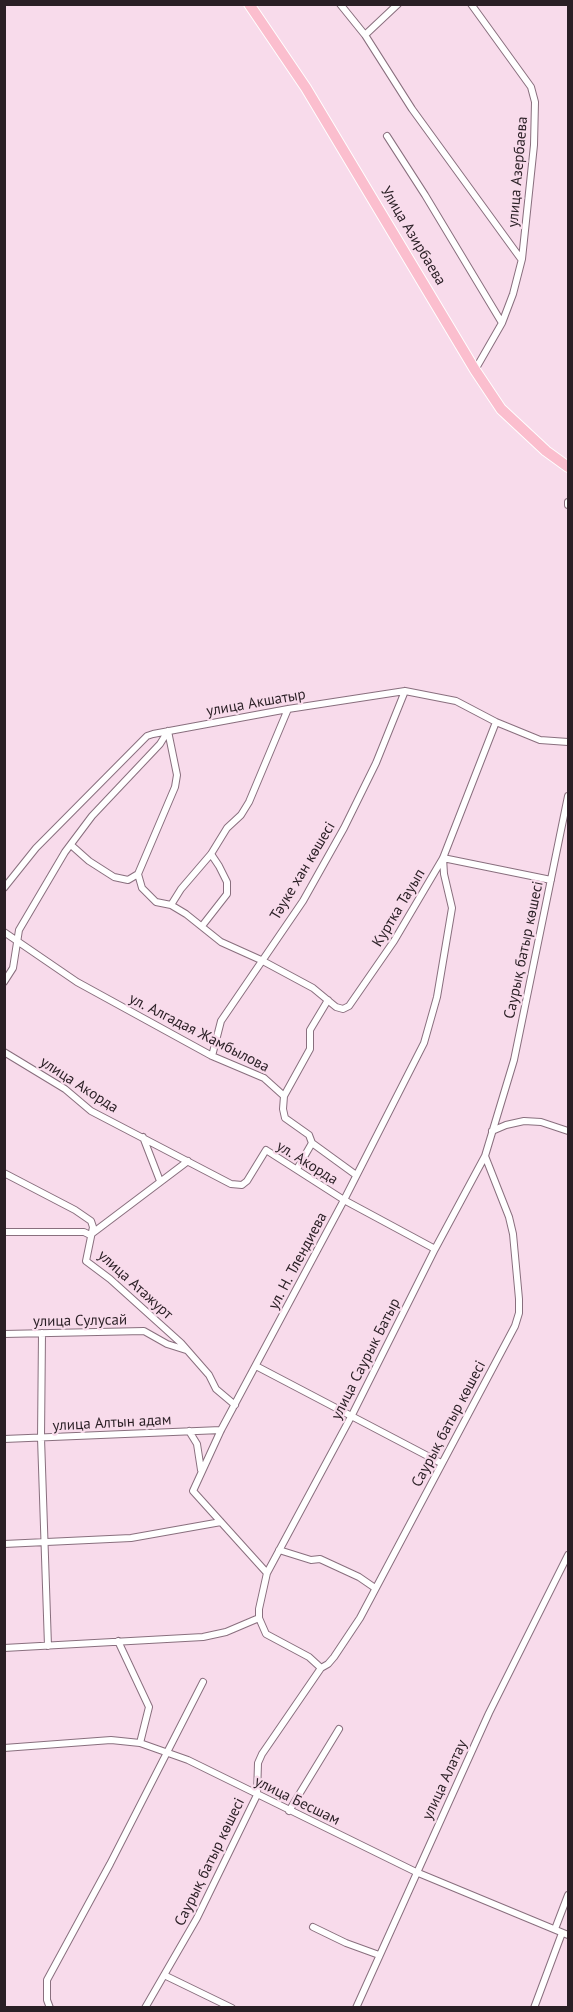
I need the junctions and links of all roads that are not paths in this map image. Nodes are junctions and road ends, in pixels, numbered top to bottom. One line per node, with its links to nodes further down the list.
1 (249, 4): 9 (main road, Улица Азирбаева)
2 (340, 4): 5 (street)
3 (398, 4): 5 (street)
4 (471, 4): 7 (street, улица Азербаева)
5 (365, 35): 7 (street)
6 (387, 136): 8 (street)
7 (522, 259): 8 (street, улица Азербаева)
8 (502, 323): 9 (street, улица Азербаева)
9 (475, 370): 10 (main road, Улица Азирбаева)
10 (568, 467)
11 (405, 691): 12 (street, улица Акшатыр); 13 (street, улица Акшатыр); 27 (street, Тәуке хан көшесі)
12 (288, 710): 14 (street, улица Акшатыр); 18 (street)
13 (496, 722): 15 (street, улица Акшатыр); 19 (street, Куртка Тауып)
14 (168, 731): 17 (street); 20 (street); 22 (street, улица Акшатыр)
15 (568, 742)
16 (568, 796): 21 (street, Саурық батыр көшесі)
17 (71, 845): 20 (street); 26 (street)
18 (211, 855): 23 (street); 24 (street)
19 (443, 858): 21 (street); 29 (street, Куртка Тауып); 41 (street, ул. Н. Тлендиева)
20 (138, 874): 23 (street)
21 (551, 880): 33 (street, Саурық батыр көшесі)
22 (4, 888)
23 (171, 905): 24 (street)
24 (202, 926): 27 (street)
25 (4, 932): 26 (street, ул. Алгадая Жамбылова)
26 (17, 940): 28 (street); 31 (street, ул. Алгадая Жамбылова)
27 (261, 960): 29 (street); 31 (street, Тәуке хан көшесі)
28 (4, 982)
29 (328, 1000): 32 (street)
30 (4, 1052): 35 (street, улица Акорда)
31 (212, 1056): 32 (street, ул. Алгадая Жамбылова)
32 (284, 1096): 36 (street)
33 (492, 1131): 34 (street); 37 (street, Саурық батыр көшесі)
34 (568, 1131)
35 (143, 1136): 38 (street, ул. Акорда); 42 (street)
36 (312, 1143): 39 (street); 41 (street)
37 (485, 1156): 46 (street, улица Саурык Батыр); 57 (street, Саурық батыр көшесі)
38 (188, 1161): 39 (street, ул. Акорда); 42 (street)
39 (297, 1169): 43 (street, ул. Акорда)
40 (4, 1173): 45 (street, улица Атажурт)
41 (356, 1175): 43 (street, ул. Н. Тлендиева)
42 (160, 1181): 45 (street)
43 (344, 1200): 46 (street, ул. Акорда); 50 (street, ул. Н. Тлендиева)
44 (4, 1232): 45 (street)
45 (90, 1235): 49 (street, улица Атажурт)
46 (435, 1249): 52 (street, улица Саурык Батыр)
47 (42, 1333): 48 (street, улица Сулусай); 49 (street, улица Сулусай); 55 (street)
48 (4, 1334)
49 (188, 1351): 51 (street, улица Атажурт)
50 (256, 1366): 51 (street, ул. Н. Тлендиева); 52 (street)
51 (235, 1405): 53 (street, ул. Н. Тлендиева)
52 (352, 1415): 57 (street); 62 (street, улица Саурык Батыр)
53 (222, 1430): 54 (street, улица Алтын адам); 58 (street, ул. Н. Тлендиева)
54 (189, 1431): 55 (street, улица Алтын адам); 58 (street)
55 (41, 1438): 56 (street, улица Алтын адам); 60 (street)
56 (4, 1439)
57 (441, 1462): 66 (street, Саурық батыр көшесі)
58 (201, 1474): 59 (street, ул. Н. Тлендиева)
59 (221, 1522): 60 (street); 65 (street)
60 (45, 1542): 61 (street); 69 (street)
61 (4, 1544)
62 (279, 1550): 65 (street, улица Саурык Батыр); 66 (street)
63 (568, 1555): 64 (street, улица Алатау)
64 (565, 1568): 79 (street, улица Алатау)
65 (267, 1573): 67 (street, улица Саурык Батыр)
66 (375, 1588): 71 (street, Саурық батыр көшесі)
67 (259, 1618): 68 (street); 71 (street)
68 (118, 1641): 69 (street); 74 (street)
69 (48, 1646): 70 (street)
70 (4, 1648)
71 (321, 1668): 77 (street, Саурық батыр көшесі)
72 (203, 1682): 76 (street)
73 (339, 1729): 78 (street)
74 (140, 1743): 75 (street, улица Бесшам); 76 (street, улица Бесшам)
75 (4, 1748)
76 (167, 1752): 77 (street, улица Бесшам); 85 (street)
77 (257, 1795): 78 (street, улица Бесшам); 84 (street, Саурық батыр көшесі)
78 (289, 1810): 79 (street, улица Бесшам)
79 (416, 1872): 82 (street, улица Бесшам); 83 (street, улица Алатау)
80 (568, 1894): 82 (street)
81 (313, 1927): 83 (street)
82 (562, 1932): 89 (street)
83 (380, 1955): 88 (street, улица Алатау)
84 (164, 1975): 86 (street, Саурық батыр көшесі); 87 (street)
85 (50, 2007)
86 (145, 2007)
87 (232, 2007)
88 (356, 2007)
89 (534, 2007)

